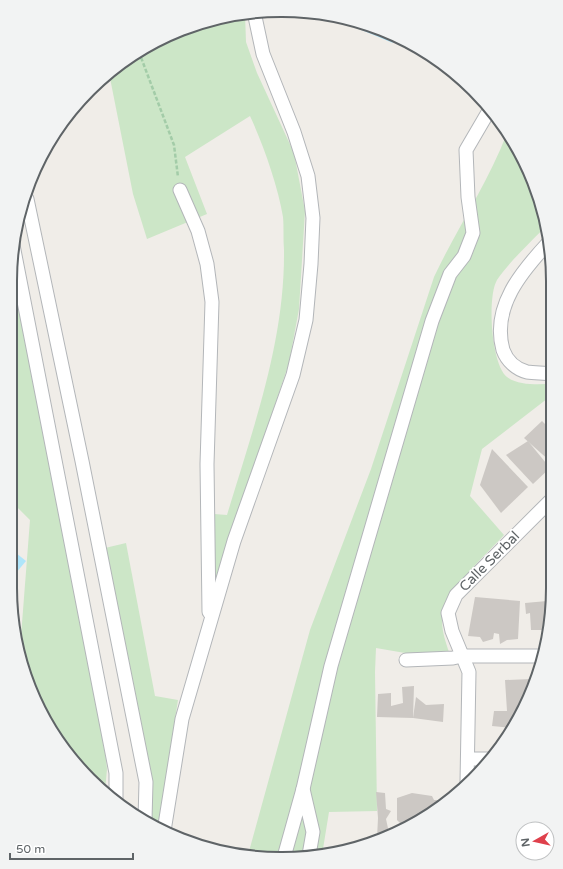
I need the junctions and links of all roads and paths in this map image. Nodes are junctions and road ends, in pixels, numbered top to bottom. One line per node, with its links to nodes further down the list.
1 (255, 19): 10 (street)
2 (141, 58): 4 (path)
3 (487, 115): 17 (street)
4 (180, 190): 10 (street)
5 (28, 207): 19 (street)
6 (544, 247): 8 (street)
7 (18, 269): 18 (street)
8 (546, 374)
9 (546, 505): 11 (street, Calle Serbal)
10 (209, 623): 20 (street)
11 (462, 656): 12 (street); 13 (street); 14 (street, Calle Serbal)
12 (537, 656)
13 (406, 660)
14 (468, 759): 15 (street); 16 (street, Calle Serbal)
15 (483, 759)
16 (467, 776)
17 (303, 789): 21 (street); 22 (street)
18 (116, 793)
19 (145, 814)
20 (165, 825)
21 (310, 850)
22 (285, 852)

